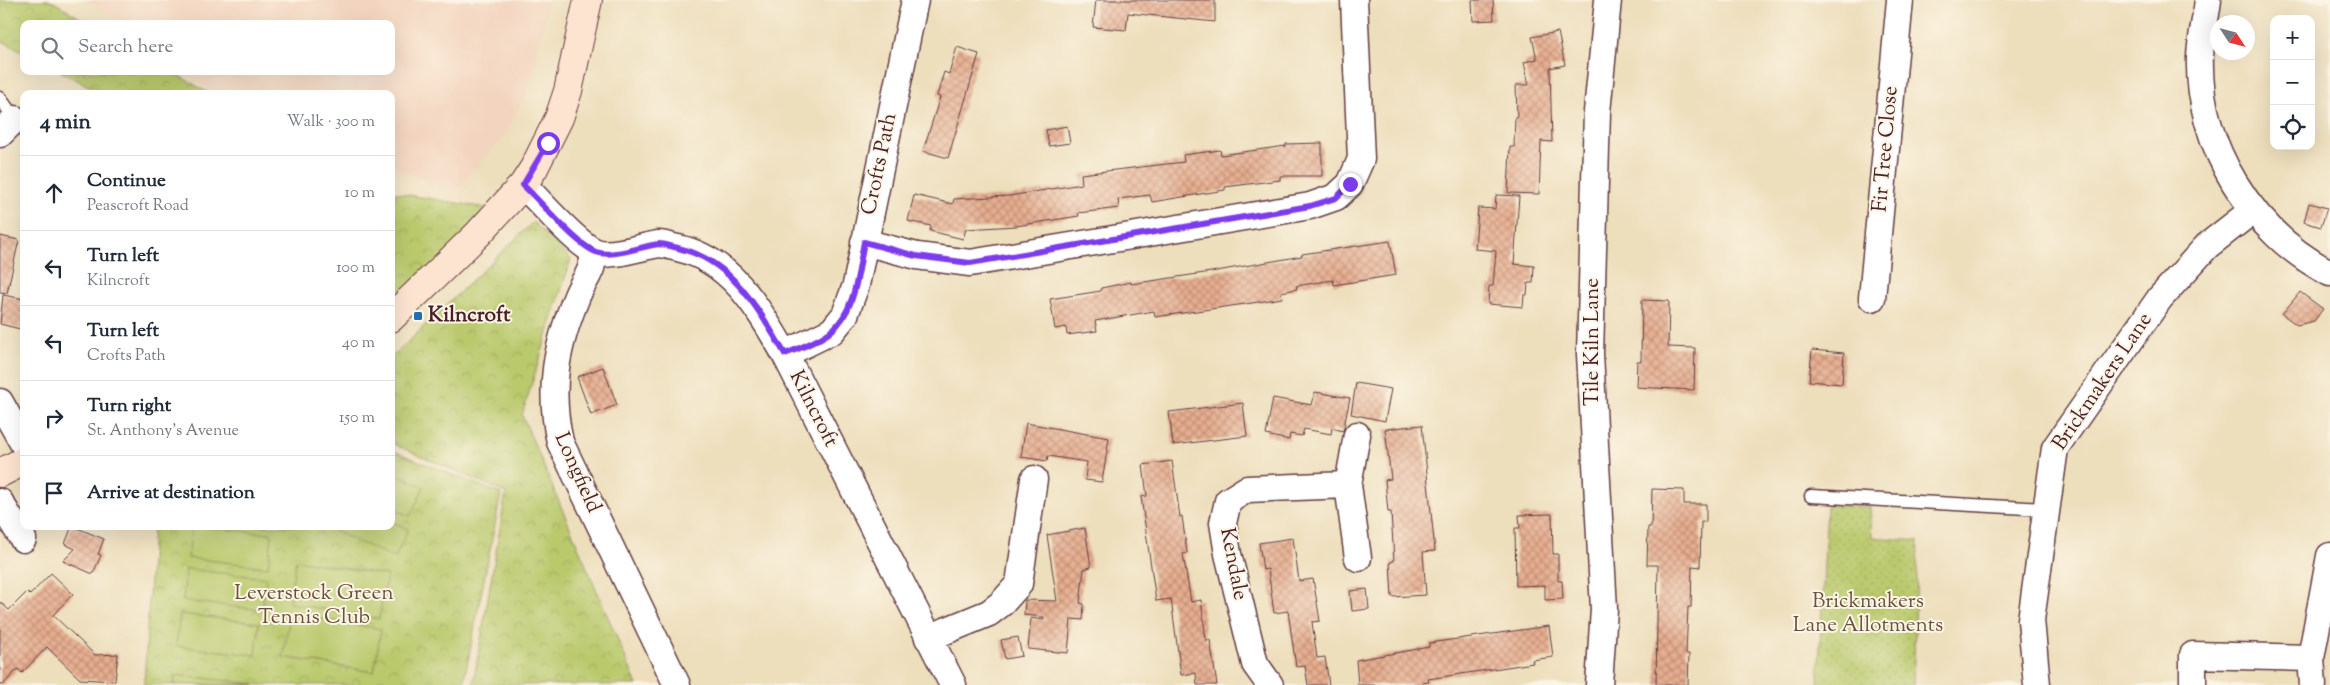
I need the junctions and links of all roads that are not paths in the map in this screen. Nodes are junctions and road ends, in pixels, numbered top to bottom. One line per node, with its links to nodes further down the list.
1 (588, 0): 9 (street)
2 (915, 0): 11 (street, Crofts Path)
3 (1354, 0): 11 (street)
4 (1608, 0): 36 (street, Tile Kiln Lane)
5 (1900, 0): 14 (street, Fir Tree Close)
6 (2208, 0): 10 (street)
7 (0, 98): 8 (lane)
8 (13, 121)
9 (523, 185): 12 (street); 15 (street)
10 (2253, 210): 13 (street); 26 (street, Brickmakers Lane)
11 (864, 242): 16 (street, Crofts Path)
12 (593, 251): 16 (street, Kilncroft); 33 (street, Longfield)
13 (2330, 273)
14 (1872, 298)
15 (395, 314)
16 (785, 354): 30 (street, Kilncroft)
17 (0, 402): 19 (street)
18 (1357, 435): 23 (street)
19 (20, 438)
20 (20, 463): 21 (street)
21 (0, 473)
22 (1034, 478): 30 (street)
23 (1348, 485): 29 (street); 35 (street, Kendale)
24 (1811, 496): 26 (lane)
25 (0, 502): 27 (street)
26 (2046, 509): 37 (street, Brickmakers Lane)
27 (23, 539)
28 (2330, 556): 31 (street)
29 (1358, 558)
30 (928, 638): 34 (street, Kilncroft)
31 (2311, 658): 32 (street); 38 (street)
32 (2319, 684)
33 (677, 685)
34 (953, 685)
35 (1270, 685)
36 (1599, 685)
37 (2037, 685)
38 (2193, 685)

